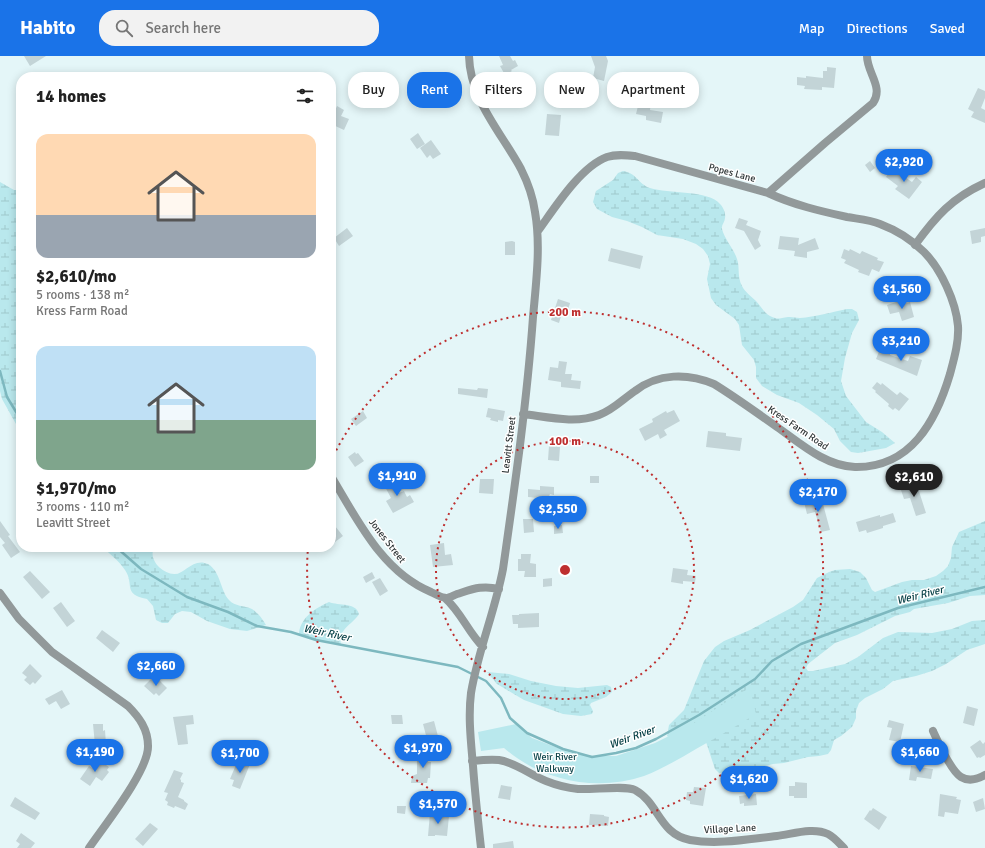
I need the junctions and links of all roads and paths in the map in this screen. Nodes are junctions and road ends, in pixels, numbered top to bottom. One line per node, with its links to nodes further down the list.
1 (469, 56): 5 (street, Leavitt Street)
2 (867, 56): 4 (street)
3 (985, 183): 6 (street)
4 (768, 193): 5 (street, Popes Lane); 6 (street, Kress Farm Road)
5 (538, 232): 7 (street, Leavitt Street)
6 (915, 245): 7 (street, Kress Farm Road)
7 (523, 414): 9 (street, Leavitt Street)
8 (336, 484): 11 (street, Jones Street)
9 (499, 589): 11 (street); 12 (street, Leavitt Street)
10 (0, 592): 16 (street)
11 (445, 598): 12 (street, Jones Street)
12 (483, 646): 14 (street, Leavitt Street)
13 (933, 731): 15 (street)
14 (472, 761): 17 (street, Leavitt Street); 18 (street, Village Lane)
15 (985, 775)
16 (89, 848)
17 (481, 848)
18 (844, 848)

